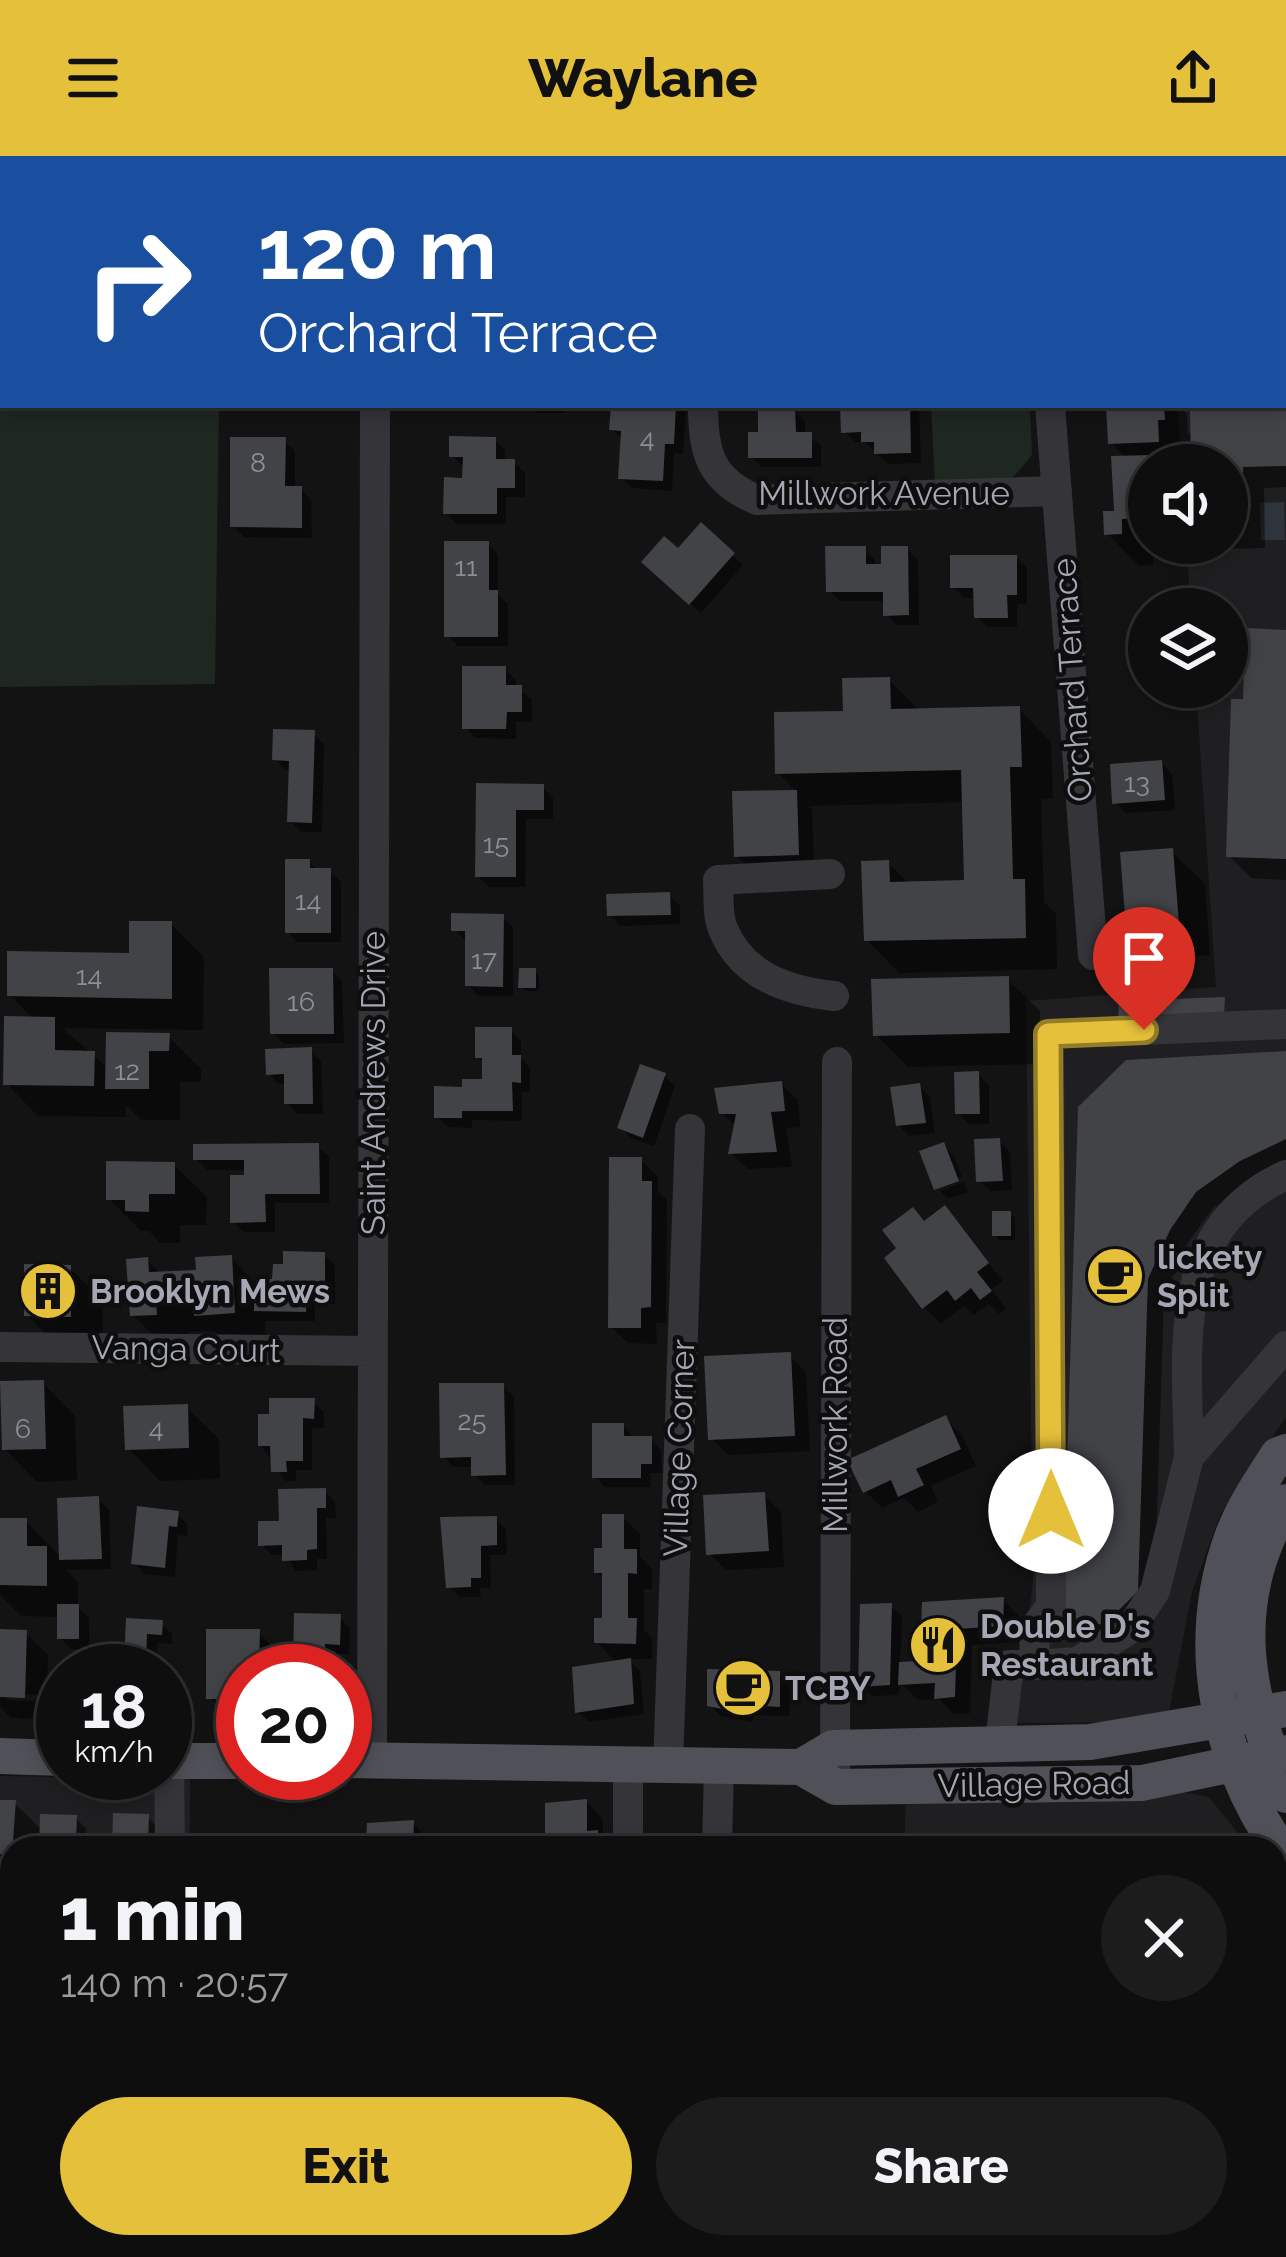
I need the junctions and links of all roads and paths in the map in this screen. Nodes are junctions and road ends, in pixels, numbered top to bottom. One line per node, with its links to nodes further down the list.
1 (375, 408): 14 (street, Saint Andrews Drive)
2 (704, 408): 4 (street, Millwork Avenue)
3 (1050, 408): 4 (street, Orchard Terrace)
4 (1057, 491): 6 (street, Orchard Terrace)
5 (830, 874): 7 (street)
6 (1093, 955)
7 (834, 996)
8 (1286, 1024): 19 (street)
9 (837, 1062): 23 (street, Millwork Road)
10 (690, 1129): 29 (street, Village Corner)
11 (1286, 1175): 16 (street)
12 (0, 1347): 14 (street, Vanga Court)
13 (1285, 1349): 16 (street)
14 (373, 1351): 18 (street, Saint Andrews Drive)
15 (1286, 1452): 21 (main road)
16 (1189, 1457): 19 (street)
17 (1282, 1520): 20 (main road)
18 (363, 1644)
19 (1034, 1666): 22 (street)
20 (1272, 1711): 21 (main road, Village Road); 26 (main road)
21 (1221, 1720): 22 (main road, Village Road); 26 (main road)
22 (1000, 1742): 23 (main road, Village Road)
23 (833, 1748): 31 (main road, Village Road); 32 (street, Millwork Road)
24 (0, 1756): 25 (main road)
25 (36, 1757)
26 (1264, 1757): 32 (main road, Village Road); 33 (main road); 38 (main road)
27 (372, 1760): 28 (main road)
28 (628, 1764): 29 (main road); 36 (street)
29 (668, 1767): 30 (main road)
30 (719, 1767): 31 (main road); 37 (street)
31 (801, 1767): 32 (main road)
32 (836, 1787)
33 (1286, 1795)
34 (168, 1800): 35 (street)
35 (170, 1836)
36 (628, 1836)
37 (717, 1836)
38 (1272, 1836)

